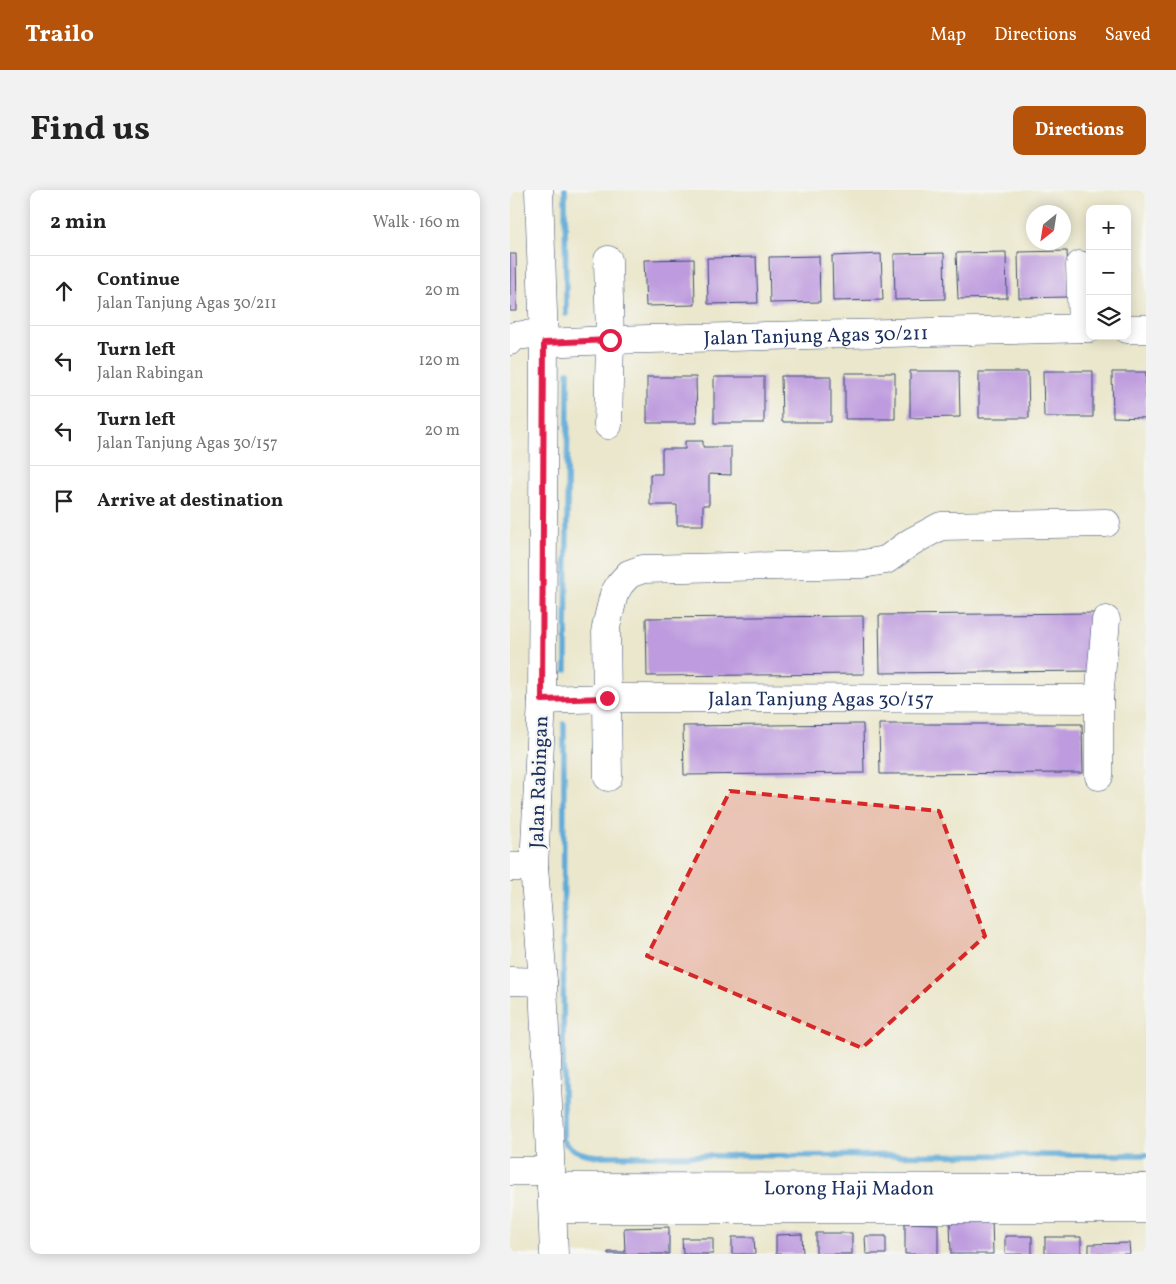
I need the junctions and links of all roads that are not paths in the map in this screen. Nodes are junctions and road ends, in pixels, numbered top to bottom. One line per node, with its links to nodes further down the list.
1 (539, 190): 7 (street, Jalan Rabingan)
2 (608, 260): 8 (street)
3 (1080, 265): 4 (street)
4 (1086, 328): 8 (street, Jalan Tanjung Agas 30/211)
5 (1131, 329): 6 (street)
6 (1146, 330)
7 (544, 338): 8 (street, Jalan Tanjung Agas 30/211); 9 (street, Jalan Tanjung Agas 30/211); 15 (street, Jalan Rabingan)
8 (610, 340): 10 (street)
9 (510, 342)
10 (608, 425)
11 (1106, 523): 13 (street)
12 (1106, 620): 14 (street)
13 (607, 698): 14 (street, Jalan Tanjung Agas 30/157); 15 (street, Jalan Tanjung Agas 30/157); 17 (street)
14 (1099, 699): 16 (street)
15 (542, 700): 18 (street, Jalan Rabingan)
16 (1099, 776)
17 (608, 777)
18 (522, 867): 20 (street, Jalan Rabingan)
19 (510, 981): 20 (street)
20 (543, 982): 23 (street, Jalan Rabingan)
21 (510, 1171): 23 (street)
22 (1145, 1188): 23 (street)
23 (552, 1189): 24 (street, Jalan Rabingan)
24 (554, 1254)

